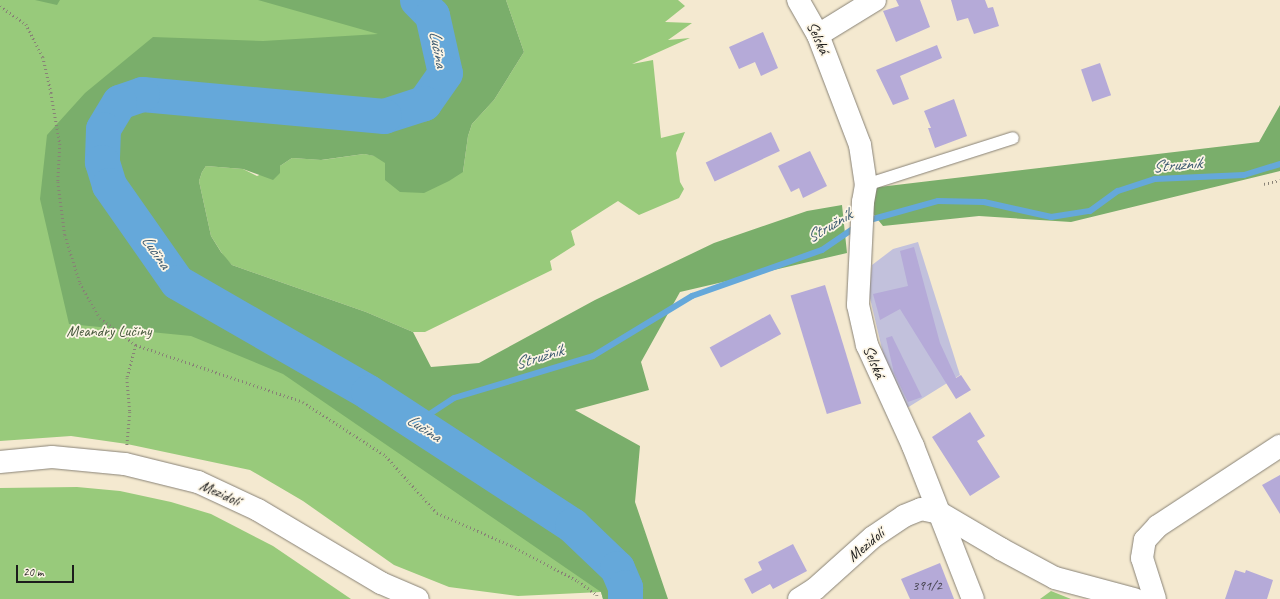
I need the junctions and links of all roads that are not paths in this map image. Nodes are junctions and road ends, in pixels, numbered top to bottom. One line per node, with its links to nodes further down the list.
1 (798, 0): 3 (street, Selská)
2 (875, 0): 3 (street)
3 (818, 35): 5 (street, Selská)
4 (1013, 138): 5 (lane)
5 (864, 194): 8 (street, Selská)
6 (1280, 446): 13 (street)
7 (0, 462): 9 (street, Mezidolí)
8 (940, 513): 10 (street, Mezidolí); 11 (street, Selská); 12 (street)
9 (418, 599)
10 (799, 599)
11 (973, 599)
12 (1134, 599)
13 (1155, 599)

